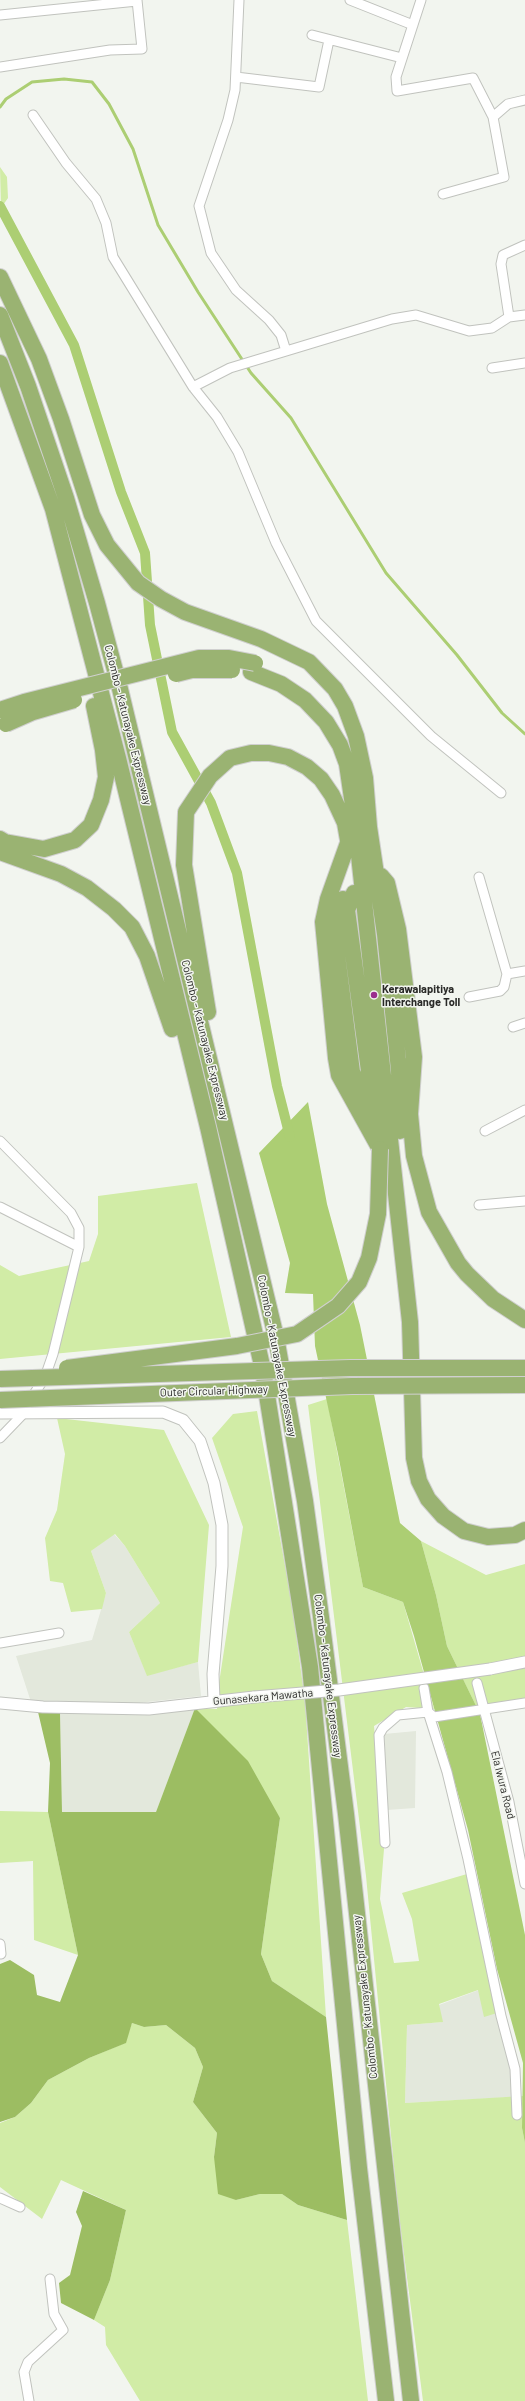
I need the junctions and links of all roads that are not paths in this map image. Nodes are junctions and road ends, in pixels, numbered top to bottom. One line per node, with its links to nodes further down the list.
1 (137, 0): 5 (street); 10 (street)
2 (239, 0): 11 (street)
3 (350, 0): 6 (street)
4 (421, 0): 6 (street)
5 (0, 15)
6 (413, 25): 9 (street)
7 (312, 34): 8 (street)
8 (330, 40): 9 (street); 11 (street)
9 (402, 58): 14 (street)
10 (0, 67)
11 (236, 77): 21 (street)
12 (525, 100): 14 (street)
13 (33, 115): 25 (street)
14 (493, 117): 15 (street)
15 (443, 194)
16 (525, 244): 20 (street)
17 (0, 277): 30 (highway)
18 (0, 315): 50 (highway, Colombo - Katunayake Expressway)
19 (525, 315): 20 (street)
20 (509, 317): 21 (street)
21 (286, 351): 25 (street)
22 (0, 363): 26 (highway, Colombo - Katunayake Expressway)
23 (525, 363): 24 (street)
24 (492, 368)
25 (193, 387): 29 (street)
26 (53, 509): 31 (highway); 52 (highway, Colombo - Katunayake Expressway)
27 (253, 668): 28 (highway, bridge); 46 (highway); 47 (highway)
28 (2, 720)
29 (501, 793)
30 (369, 827): 33 (highway); 47 (highway)
31 (0, 839)
32 (348, 842): 35 (highway); 50 (highway); 51 (highway)
33 (372, 851): 47 (highway); 47 (highway)
34 (0, 852): 52 (highway)
35 (350, 861): 37 (highway); 51 (highway)
36 (479, 877): 40 (street)
37 (353, 885): 38 (highway); 44 (highway); 46 (highway)
38 (347, 910): 44 (highway); 51 (highway)
39 (525, 971): 40 (street)
40 (507, 974): 41 (street)
41 (469, 997)
42 (525, 1024): 43 (street)
43 (513, 1027)
44 (369, 1103): 51 (highway)
45 (525, 1110): 48 (street)
46 (388, 1118): 68 (highway)
47 (406, 1131): 57 (highway); 67 (highway)
48 (485, 1131)
49 (0, 1141): 56 (street)
50 (230, 1143): 89 (highway, Colombo - Katunayake Expressway)
51 (380, 1150): 59 (highway, bridge)
52 (222, 1191): 88 (highway, Colombo - Katunayake Expressway)
53 (525, 1201): 54 (street)
54 (478, 1205)
55 (0, 1207): 56 (street)
56 (78, 1247): 64 (street)
57 (525, 1320)
58 (525, 1368): 59 (highway, Outer Circular Highway, bridge)
59 (0, 1378)
60 (525, 1385): 61 (highway, Outer Circular Highway, bridge)
61 (352, 1386): 62 (highway, bridge); 63 (highway, Outer Circular Highway, bridge)
62 (525, 1396)
63 (0, 1400)
64 (24, 1413): 65 (street); 66 (street); 74 (street)
65 (0, 1414)
66 (0, 1438)
67 (525, 1518)
68 (525, 1530)
69 (59, 1633): 70 (street)
70 (0, 1643)
71 (525, 1662): 74 (street, Gunasekara Mawatha, bridge)
72 (477, 1683): 77 (street, Ela Iwura Road)
73 (424, 1688): 78 (street)
74 (214, 1701): 75 (street, Gunasekara Mawatha)
75 (0, 1703)
76 (525, 1703): 77 (street)
77 (479, 1711): 78 (street); 80 (street, Ela Iwura Road)
78 (431, 1715): 79 (street); 83 (street)
79 (385, 1843)
80 (525, 1884)
81 (0, 1944): 82 (street)
82 (1, 1954)
83 (517, 2115)
84 (0, 2198): 85 (street)
85 (20, 2207)
86 (50, 2279): 87 (street)
87 (29, 2401)
88 (386, 2401)
89 (411, 2401)

